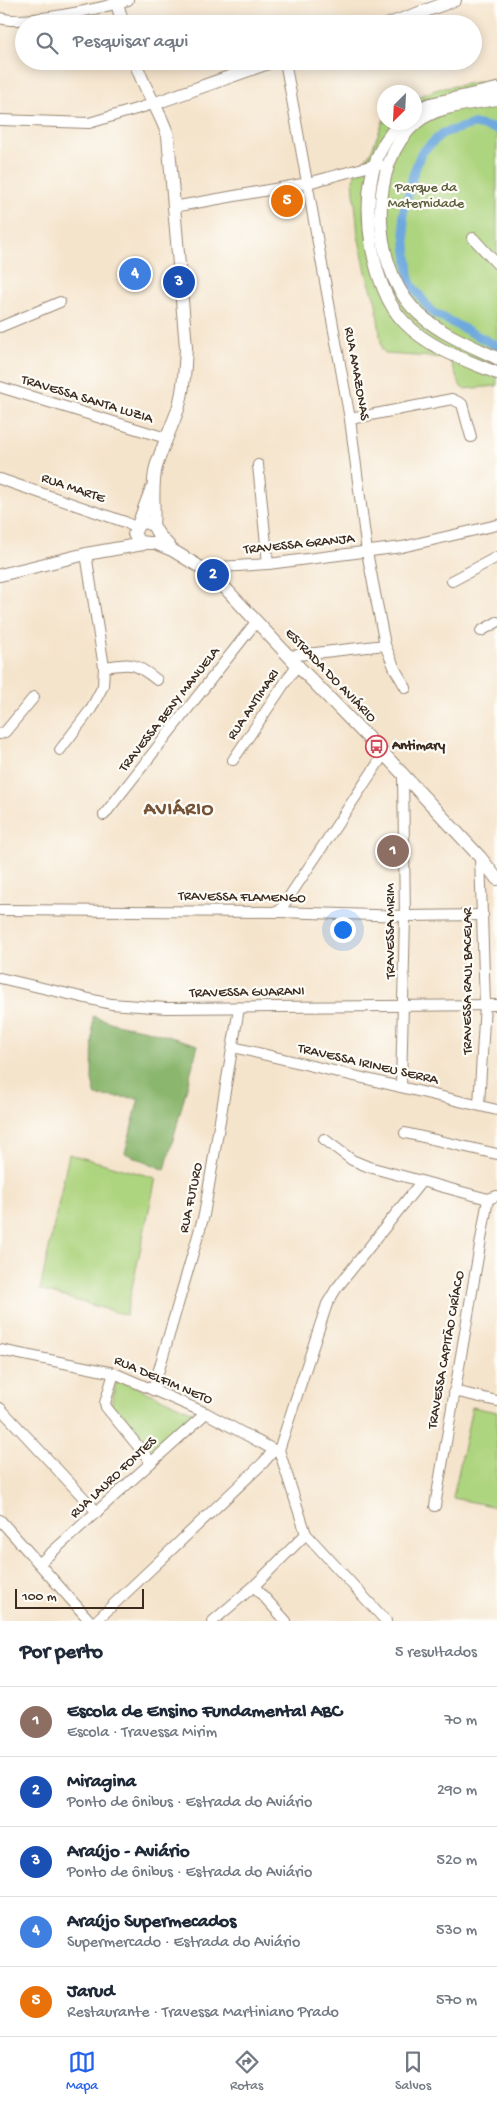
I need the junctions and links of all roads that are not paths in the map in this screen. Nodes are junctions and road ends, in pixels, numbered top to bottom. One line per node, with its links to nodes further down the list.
1 (455, 0): 3 (street)
2 (120, 1): 4 (street); 5 (street)
3 (436, 4): 6 (street)
4 (57, 15)
5 (122, 15)
6 (410, 15)
7 (0, 18): 8 (street)
8 (15, 20)
9 (138, 70): 15 (street)
10 (248, 70): 13 (street)
11 (287, 70): 22 (street, RUA AMAZONAS)
12 (497, 89): 16 (street)
13 (183, 92): 15 (street); 19 (street)
14 (497, 100): 21 (street)
15 (153, 104): 17 (street); 19 (street)
16 (422, 108)
17 (0, 120)
18 (394, 130): 20 (street)
19 (170, 146): 23 (street)
20 (374, 165): 21 (street); 22 (street); 29 (street)
21 (388, 166): 28 (street)
22 (308, 183): 23 (street); 31 (street, RUA AMAZONAS)
23 (173, 207): 33 (street)
24 (473, 238): 25 (street)
25 (497, 264)
26 (60, 302): 27 (street)
27 (0, 327)
28 (497, 358)
29 (497, 373)
30 (0, 387): 33 (street, TRAVESSA SANTA LUZIA)
31 (350, 419): 32 (street); 43 (street, RUA AMAZONAS)
32 (471, 437)
33 (166, 438): 36 (street)
34 (258, 465): 46 (street)
35 (0, 479): 37 (street, RUA MARTE)
36 (153, 488): 37 (street); 38 (street)
37 (136, 528): 38 (street); 40 (street); 41 (street)
38 (155, 528): 40 (street); 42 (street, ESTRADA DO AVIÁRIO)
39 (496, 528): 43 (street, TRAVESSA GRANJA)
40 (146, 543): 41 (street); 42 (street, ESTRADA DO AVIÁRIO)
41 (113, 548): 44 (street)
42 (172, 550): 47 (street, ESTRADA DO AVIÁRIO)
43 (367, 552): 46 (street, TRAVESSA GRANJA); 53 (street, RUA AMAZONAS)
44 (86, 554): 48 (street); 55 (street)
45 (497, 558): 49 (street)
46 (268, 564): 47 (street, TRAVESSA GRANJA)
47 (204, 568): 50 (street, ESTRADA DO AVIÁRIO)
48 (0, 575)
49 (452, 581)
50 (256, 622): 54 (street, ESTRADA DO AVIÁRIO); 64 (street, TRAVESSA BENY MANUELA)
51 (497, 622): 52 (street)
52 (481, 631)
53 (386, 645): 54 (street, RUA ANTIMARI); 57 (street, RUA AMAZONAS)
54 (293, 660): 61 (street, ESTRADA DO AVIÁRIO); 62 (street, RUA ANTIMARI)
55 (104, 667): 56 (street); 60 (street)
56 (157, 680)
57 (406, 688)
58 (34, 697): 59 (street)
59 (0, 734)
60 (60, 750)
61 (384, 754): 63 (street, ESTRADA DO AVIÁRIO); 68 (street)
62 (233, 760)
63 (403, 775): 65 (street, ESTRADA DO AVIÁRIO); 70 (street, TRAVESSA MIRIM)
64 (104, 815)
65 (480, 857): 66 (street, ESTRADA DO AVIÁRIO); 69 (street, TRAVESSA RAUL BACELAR)
66 (497, 879)
67 (0, 910): 68 (street, TRAVESSA FLAMENGO)
68 (279, 912): 70 (street, TRAVESSA FLAMENGO)
69 (483, 915): 70 (street, TRAVESSA FLAMENGO); 73 (street, TRAVESSA RAUL BACELAR)
70 (405, 916): 72 (street, TRAVESSA MIRIM)
71 (0, 978): 75 (street, TRAVESSA GUARANI)
72 (404, 1004): 73 (street, TRAVESSA GUARANI); 75 (street, TRAVESSA GUARANI); 77 (street, TRAVESSA MIRIM)
73 (485, 1004): 74 (street, TRAVESSA GUARANI); 78 (street, TRAVESSA RAUL BACELAR)
74 (497, 1005)
75 (239, 1008): 76 (street, RUA FUTURO)
76 (233, 1047): 77 (street, TRAVESSA IRINEU SERRA); 87 (street, RUA FUTURO)
77 (401, 1087): 78 (street, TRAVESSA IRINEU SERRA)
78 (479, 1105): 79 (street, TRAVESSA IRINEU SERRA)
79 (497, 1110)
80 (405, 1133): 82 (street)
81 (324, 1139): 83 (street)
82 (497, 1154)
83 (421, 1182): 84 (street); 92 (street)
84 (492, 1198): 88 (street, TRAVESSA CAPITÃO CIRÍACO)
85 (0, 1350): 86 (street, RUA DELFIM NETO)
86 (114, 1374): 87 (street, RUA DELFIM NETO); 93 (street)
87 (153, 1390): 91 (street, RUA DELFIM NETO)
88 (454, 1391): 89 (street); 94 (street, TRAVESSA CAPITÃO CIRÍACO)
89 (497, 1401)
90 (0, 1408): 95 (street)
91 (206, 1414): 92 (street, RUA DELFIM NETO); 93 (street, RUA LAURO FONTES)
92 (276, 1450): 97 (street); 101 (street)
93 (151, 1462): 95 (street, RUA LAURO FONTES)
94 (435, 1506)
95 (97, 1512): 98 (street, RUA LAURO FONTES)
96 (0, 1520): 98 (street)
97 (306, 1534): 99 (street); 104 (street)
98 (40, 1564): 100 (street)
99 (254, 1586): 102 (street); 103 (street)
100 (90, 1621)
101 (96, 1621)
102 (213, 1621)
103 (286, 1621)
104 (386, 1621)

